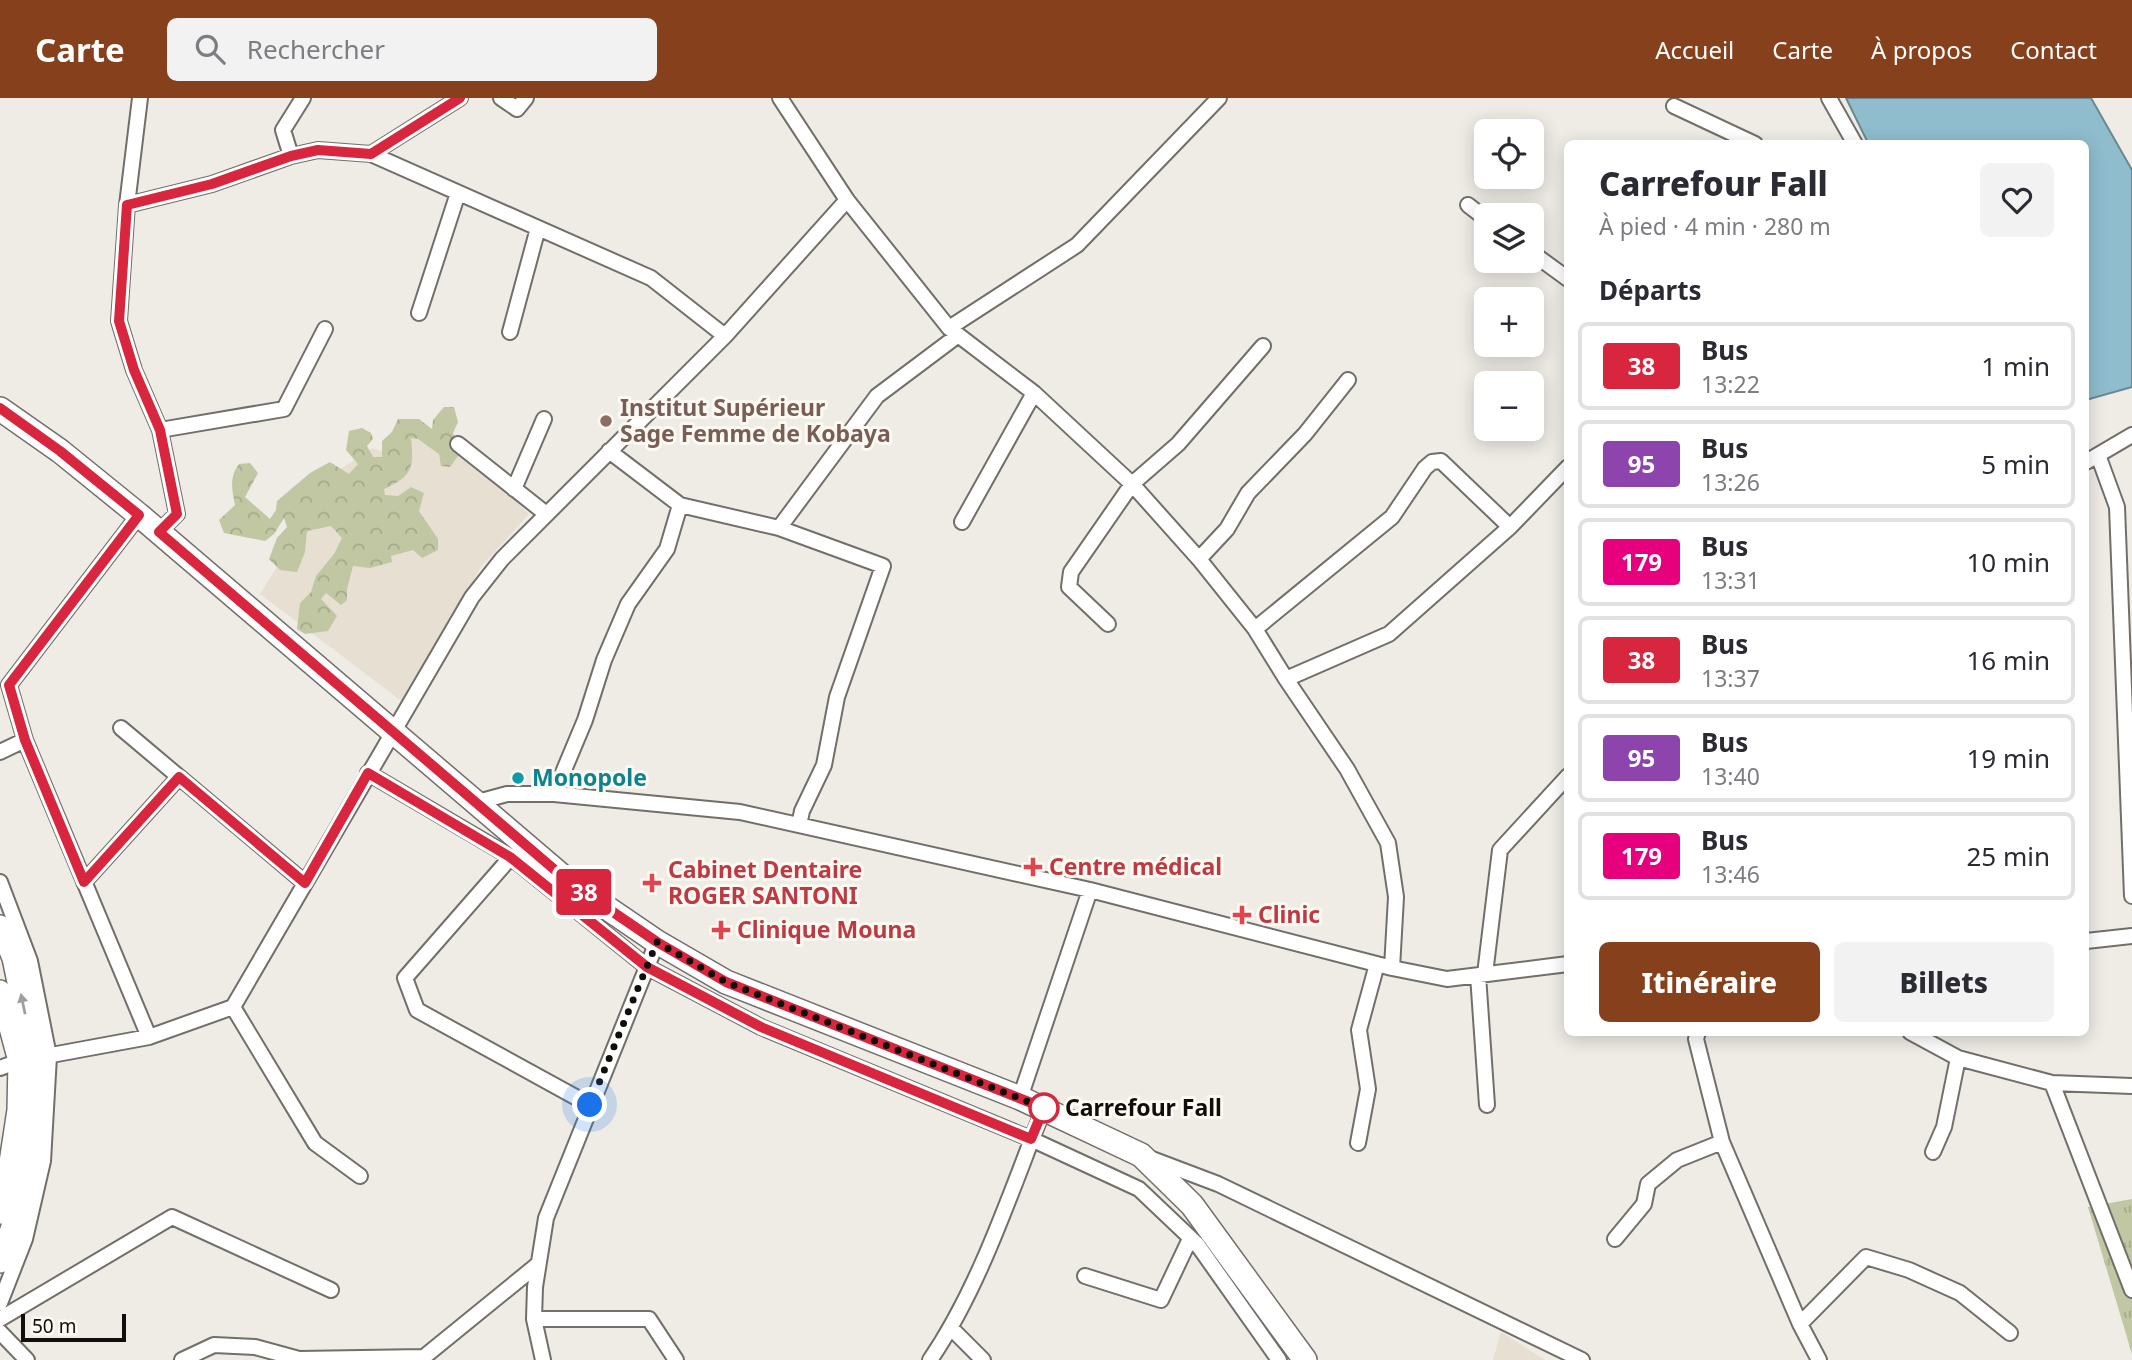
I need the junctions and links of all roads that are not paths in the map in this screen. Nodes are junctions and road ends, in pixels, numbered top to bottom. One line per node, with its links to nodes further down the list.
1 (140, 98): 16 (street)
2 (303, 98): 13 (street)
3 (460, 98): 12 (street)
4 (501, 98): 5 (street)
5 (526, 98)
6 (780, 98): 15 (street)
7 (1219, 98): 25 (street)
8 (1829, 98): 11 (street)
9 (1674, 106): 10 (street)
10 (1746, 140)
11 (1853, 140)
12 (371, 154): 13 (street); 14 (street)
13 (291, 156): 16 (street)
14 (457, 193): 19 (street); 22 (street)
15 (847, 200): 25 (street); 26 (street)
16 (127, 205): 32 (street)
17 (1468, 205): 18 (street)
18 (1474, 210)
19 (537, 228): 24 (street); 26 (street)
20 (1544, 261): 21 (street)
21 (1564, 276)
22 (419, 313)
23 (326, 329): 32 (street)
24 (510, 332)
25 (953, 332): 29 (street); 45 (street)
26 (725, 335): 35 (street)
27 (1263, 346): 38 (street)
28 (1348, 380): 47 (street)
29 (1034, 393): 38 (street); 43 (street)
30 (0, 408): 42 (main road)
31 (544, 419): 39 (street)
32 (160, 430): 46 (street)
33 (2132, 435): 36 (street)
34 (458, 444): 39 (street)
35 (609, 451): 40 (street); 41 (street)
36 (2092, 458): 66 (street)
37 (1564, 471): 44 (street)
38 (1132, 484): 47 (street); 48 (street)
39 (514, 489): 41 (street)
40 (680, 505): 45 (street); 58 (street)
41 (545, 513): 52 (street)
42 (139, 515): 46 (main road); 53 (street)
43 (962, 522)
44 (1510, 527): 49 (street); 50 (street)
45 (779, 528): 60 (street)
46 (159, 532): 52 (main road)
47 (1199, 559): 49 (street)
48 (1108, 624)
49 (1255, 629): 50 (street)
50 (1286, 679): 72 (street)
51 (121, 728): 56 (street)
52 (392, 732): 55 (street); 59 (main road)
53 (25, 740): 54 (street); 63 (street)
54 (0, 752)
55 (368, 773): 61 (street); 64 (street)
56 (179, 777): 63 (street); 64 (street)
57 (1564, 780): 74 (street)
58 (554, 794): 59 (street); 60 (street)
59 (474, 803): 70 (main road)
60 (799, 825): 65 (street)
61 (510, 857): 73 (street); 85 (street)
62 (0, 882): 81 (street)
63 (84, 882): 79 (street)
64 (305, 883): 76 (street)
65 (1090, 890): 72 (street); 84 (street)
66 (2132, 896)
67 (0, 926): 81 (main road, one-way to 67)
68 (2132, 936): 69 (street)
69 (2089, 941)
70 (657, 942): 73 (street); 84 (main road)
71 (1564, 965): 74 (street)
72 (1385, 966): 74 (street); 90 (street)
73 (647, 967): 85 (street); 88 (street)
74 (1481, 975): 86 (street)
75 (0, 991): 81 (main road)
76 (233, 1007): 79 (street); 93 (street)
77 (1694, 1036): 89 (street)
78 (1917, 1036): 80 (street)
79 (149, 1037): 81 (street)
80 (1958, 1058): 82 (street); 91 (street)
81 (25, 1061): 94 (main road); 98 (main road); 103 (street)
82 (2052, 1083): 83 (street); 102 (street)
83 (2132, 1086)
84 (1020, 1098): 87 (main road)
85 (590, 1105): 99 (street)
86 (1487, 1105)
87 (1044, 1108): 88 (street); 92 (main road)
88 (1031, 1139): 96 (street); 107 (street)
89 (1722, 1142): 95 (street); 106 (street)
90 (1358, 1143)
91 (1933, 1152)
92 (1141, 1155): 97 (main road); 118 (street)
93 (359, 1176)
94 (0, 1213)
95 (1615, 1239)
96 (1197, 1244): 97 (street); 100 (street)
97 (1217, 1255): 116 (street); 117 (main road)
98 (0, 1262)
99 (537, 1265): 105 (street); 111 (street)
100 (1085, 1276)
101 (331, 1290): 104 (street)
102 (2132, 1290)
103 (0, 1303)
104 (0, 1319)
105 (534, 1319): 112 (street); 113 (street)
106 (1800, 1324): 109 (street); 119 (street)
107 (952, 1329): 114 (street); 115 (street)
108 (0, 1332): 110 (street)
109 (2010, 1333)
110 (27, 1360)
111 (181, 1360)
112 (543, 1360)
113 (676, 1360)
114 (930, 1360)
115 (983, 1360)
116 (1279, 1360)
117 (1305, 1360)
118 (1582, 1360)
119 (1819, 1360)

